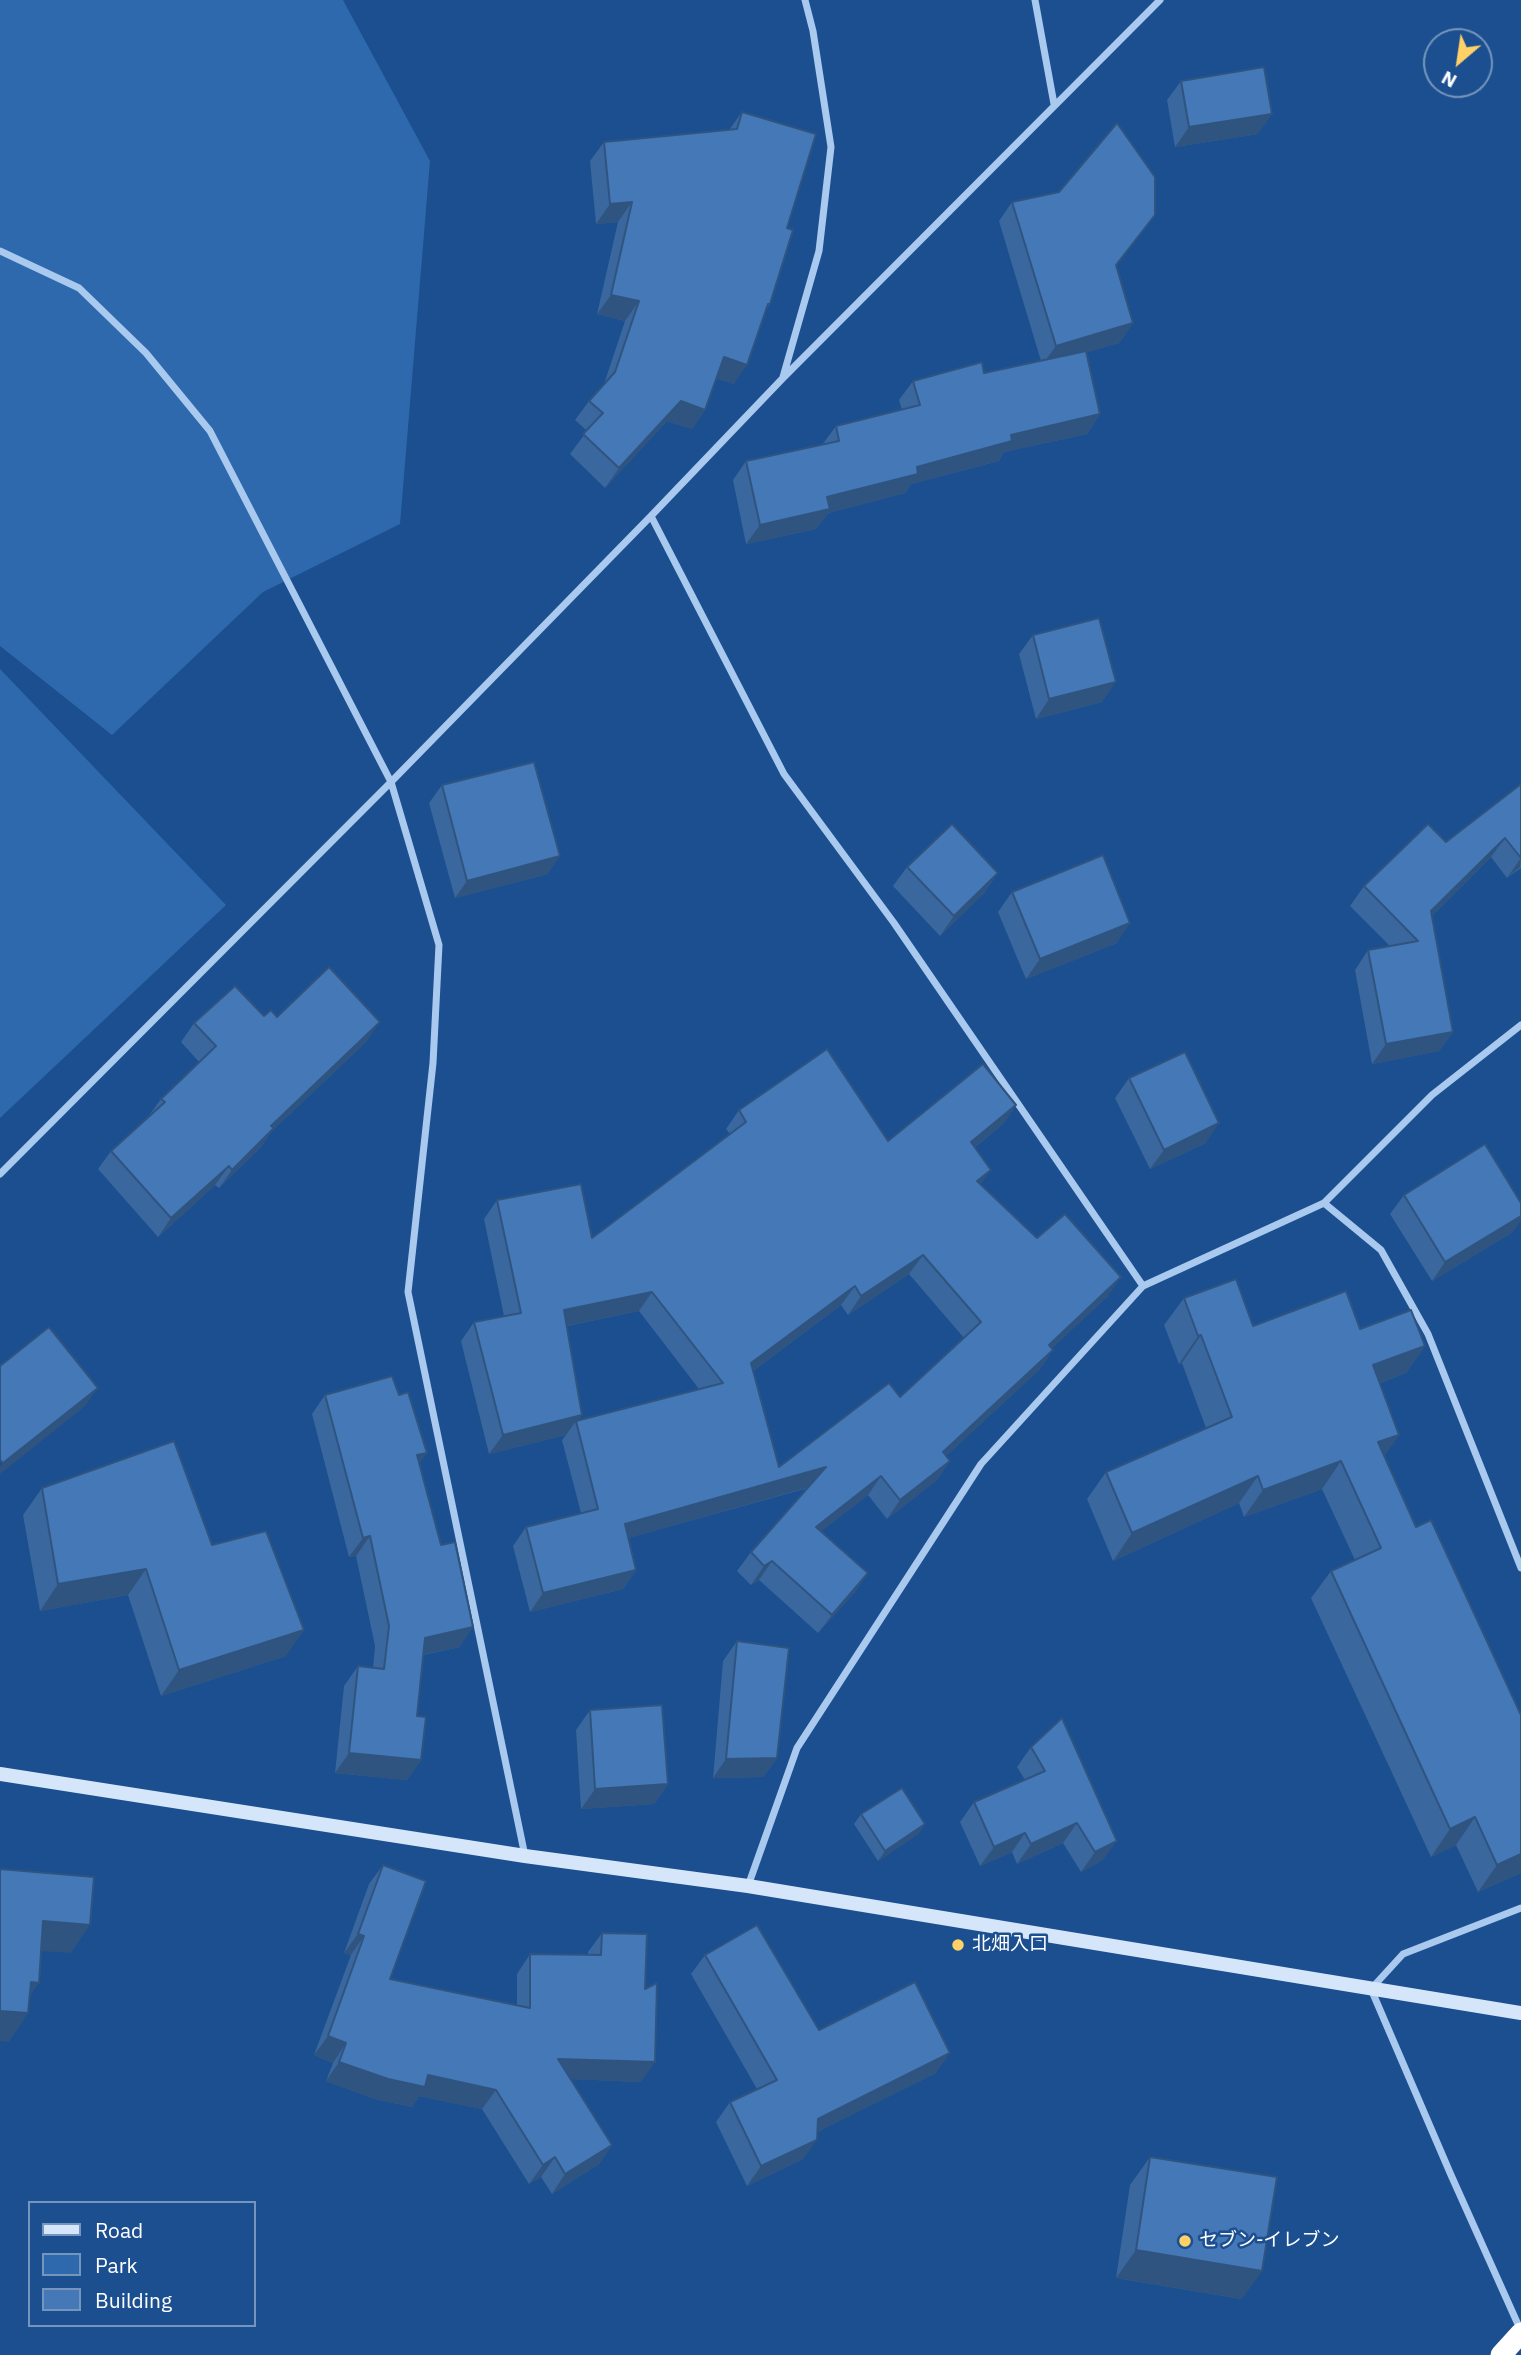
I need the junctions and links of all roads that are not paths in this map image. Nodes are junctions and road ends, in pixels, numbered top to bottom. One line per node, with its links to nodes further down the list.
1 (805, 0): 6 (street)
2 (1035, 0): 4 (street)
3 (1160, 0): 4 (street)
4 (1054, 104): 6 (street)
5 (0, 251): 8 (street)
6 (783, 378): 7 (street)
7 (651, 516): 8 (street); 12 (street)
8 (391, 782): 10 (street); 15 (street)
9 (1521, 1026): 11 (street)
10 (0, 1174)
11 (1324, 1203): 12 (street); 13 (street)
12 (1143, 1286): 16 (street)
13 (1521, 1568)
14 (0, 1774): 15 (street)
15 (525, 1856): 16 (street)
16 (748, 1886): 18 (street)
17 (1521, 1908): 18 (street)
18 (1371, 1989): 19 (street); 20 (street)
19 (1521, 2013)
20 (1521, 2332): 21 (highway)
21 (1501, 2355)

